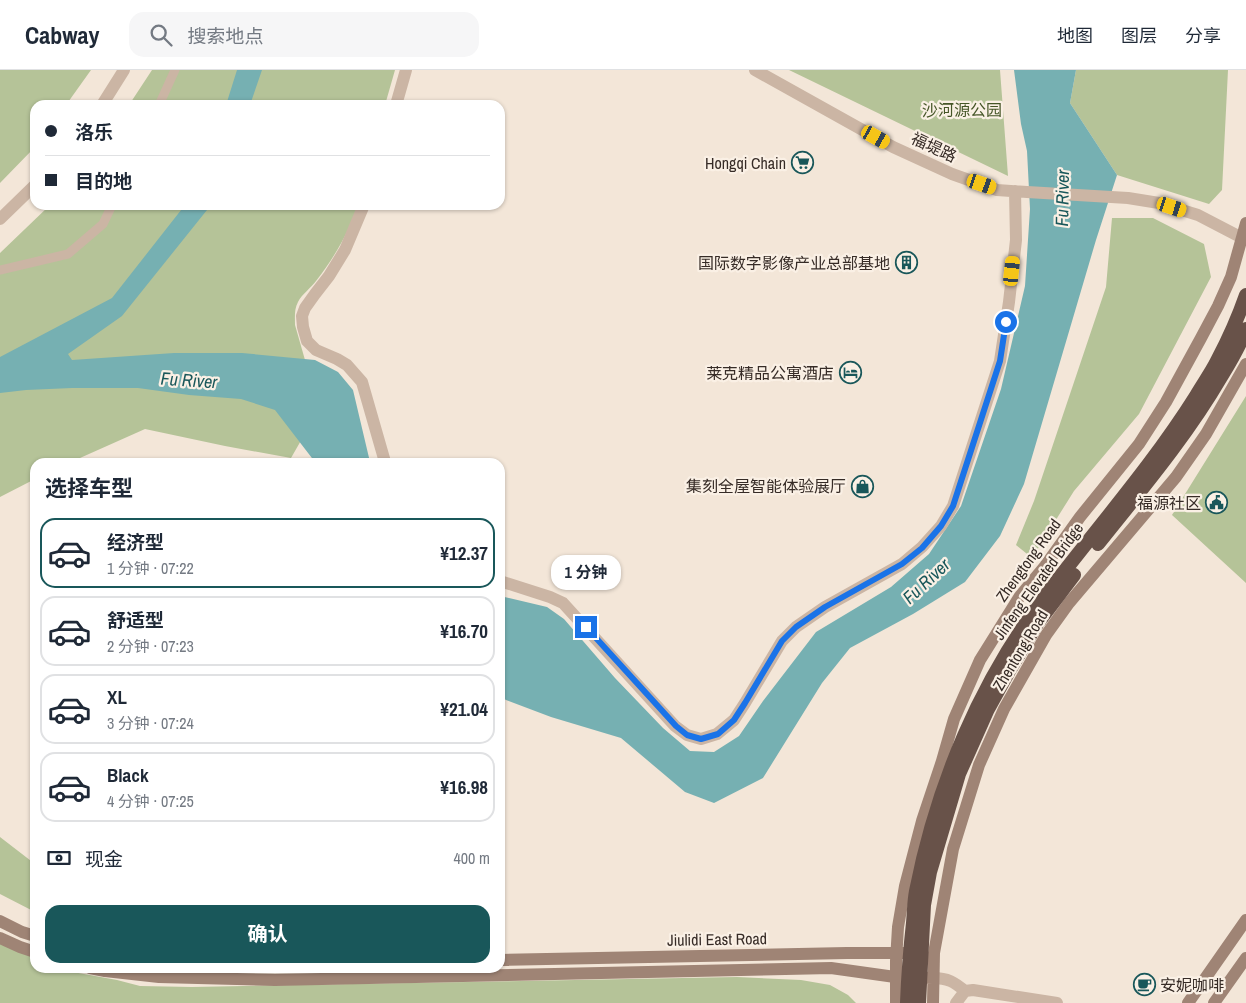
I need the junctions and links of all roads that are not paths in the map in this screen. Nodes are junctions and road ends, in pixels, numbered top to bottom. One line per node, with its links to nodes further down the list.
1 (124, 70): 5 (street)
2 (174, 70): 6 (street)
3 (406, 70): 7 (street)
4 (755, 70): 9 (street, 福堤路)
5 (105, 100)
6 (161, 100)
7 (397, 100)
8 (30, 190): 12 (street)
9 (1021, 192): 14 (street, 福堤路); 20 (street)
10 (109, 210): 15 (street)
11 (362, 210): 19 (street)
12 (0, 219)
13 (1246, 224): 14 (main road, Zhengtong Road)
14 (1244, 239): 26 (main road, Zhengtong Road)
15 (0, 270)
16 (1246, 295): 35 (highway, Jinfeng Elevated Bridge, bridge)
17 (1246, 330): 36 (highway, Jinfeng Elevated Bridge, bridge)
18 (1246, 364): 27 (main road, Zhentong Road)
19 (384, 458)
20 (505, 583)
21 (1246, 920): 40 (main road)
22 (0, 921): 23 (main road)
23 (30, 934)
24 (0, 938): 25 (main road)
25 (30, 950)
26 (896, 952): 27 (main road, Jiulidi East Road); 29 (main road, Jiulidi East Road); 31 (main road, Zhengtong Road)
27 (934, 953): 32 (main road, Zhentong Road)
28 (1246, 958): 41 (main road)
29 (505, 960)
30 (123, 973): 31 (main road)
31 (895, 978): 32 (main road); 34 (main road, Zhengtong Road)
32 (933, 978): 33 (street); 37 (main road, Zhentong Road)
33 (965, 992): 38 (street); 39 (street)
34 (896, 1003)
35 (907, 1003)
36 (919, 1003)
37 (933, 1003)
38 (956, 1003)
39 (1057, 1003)
40 (1188, 1003)
41 (1214, 1003)

